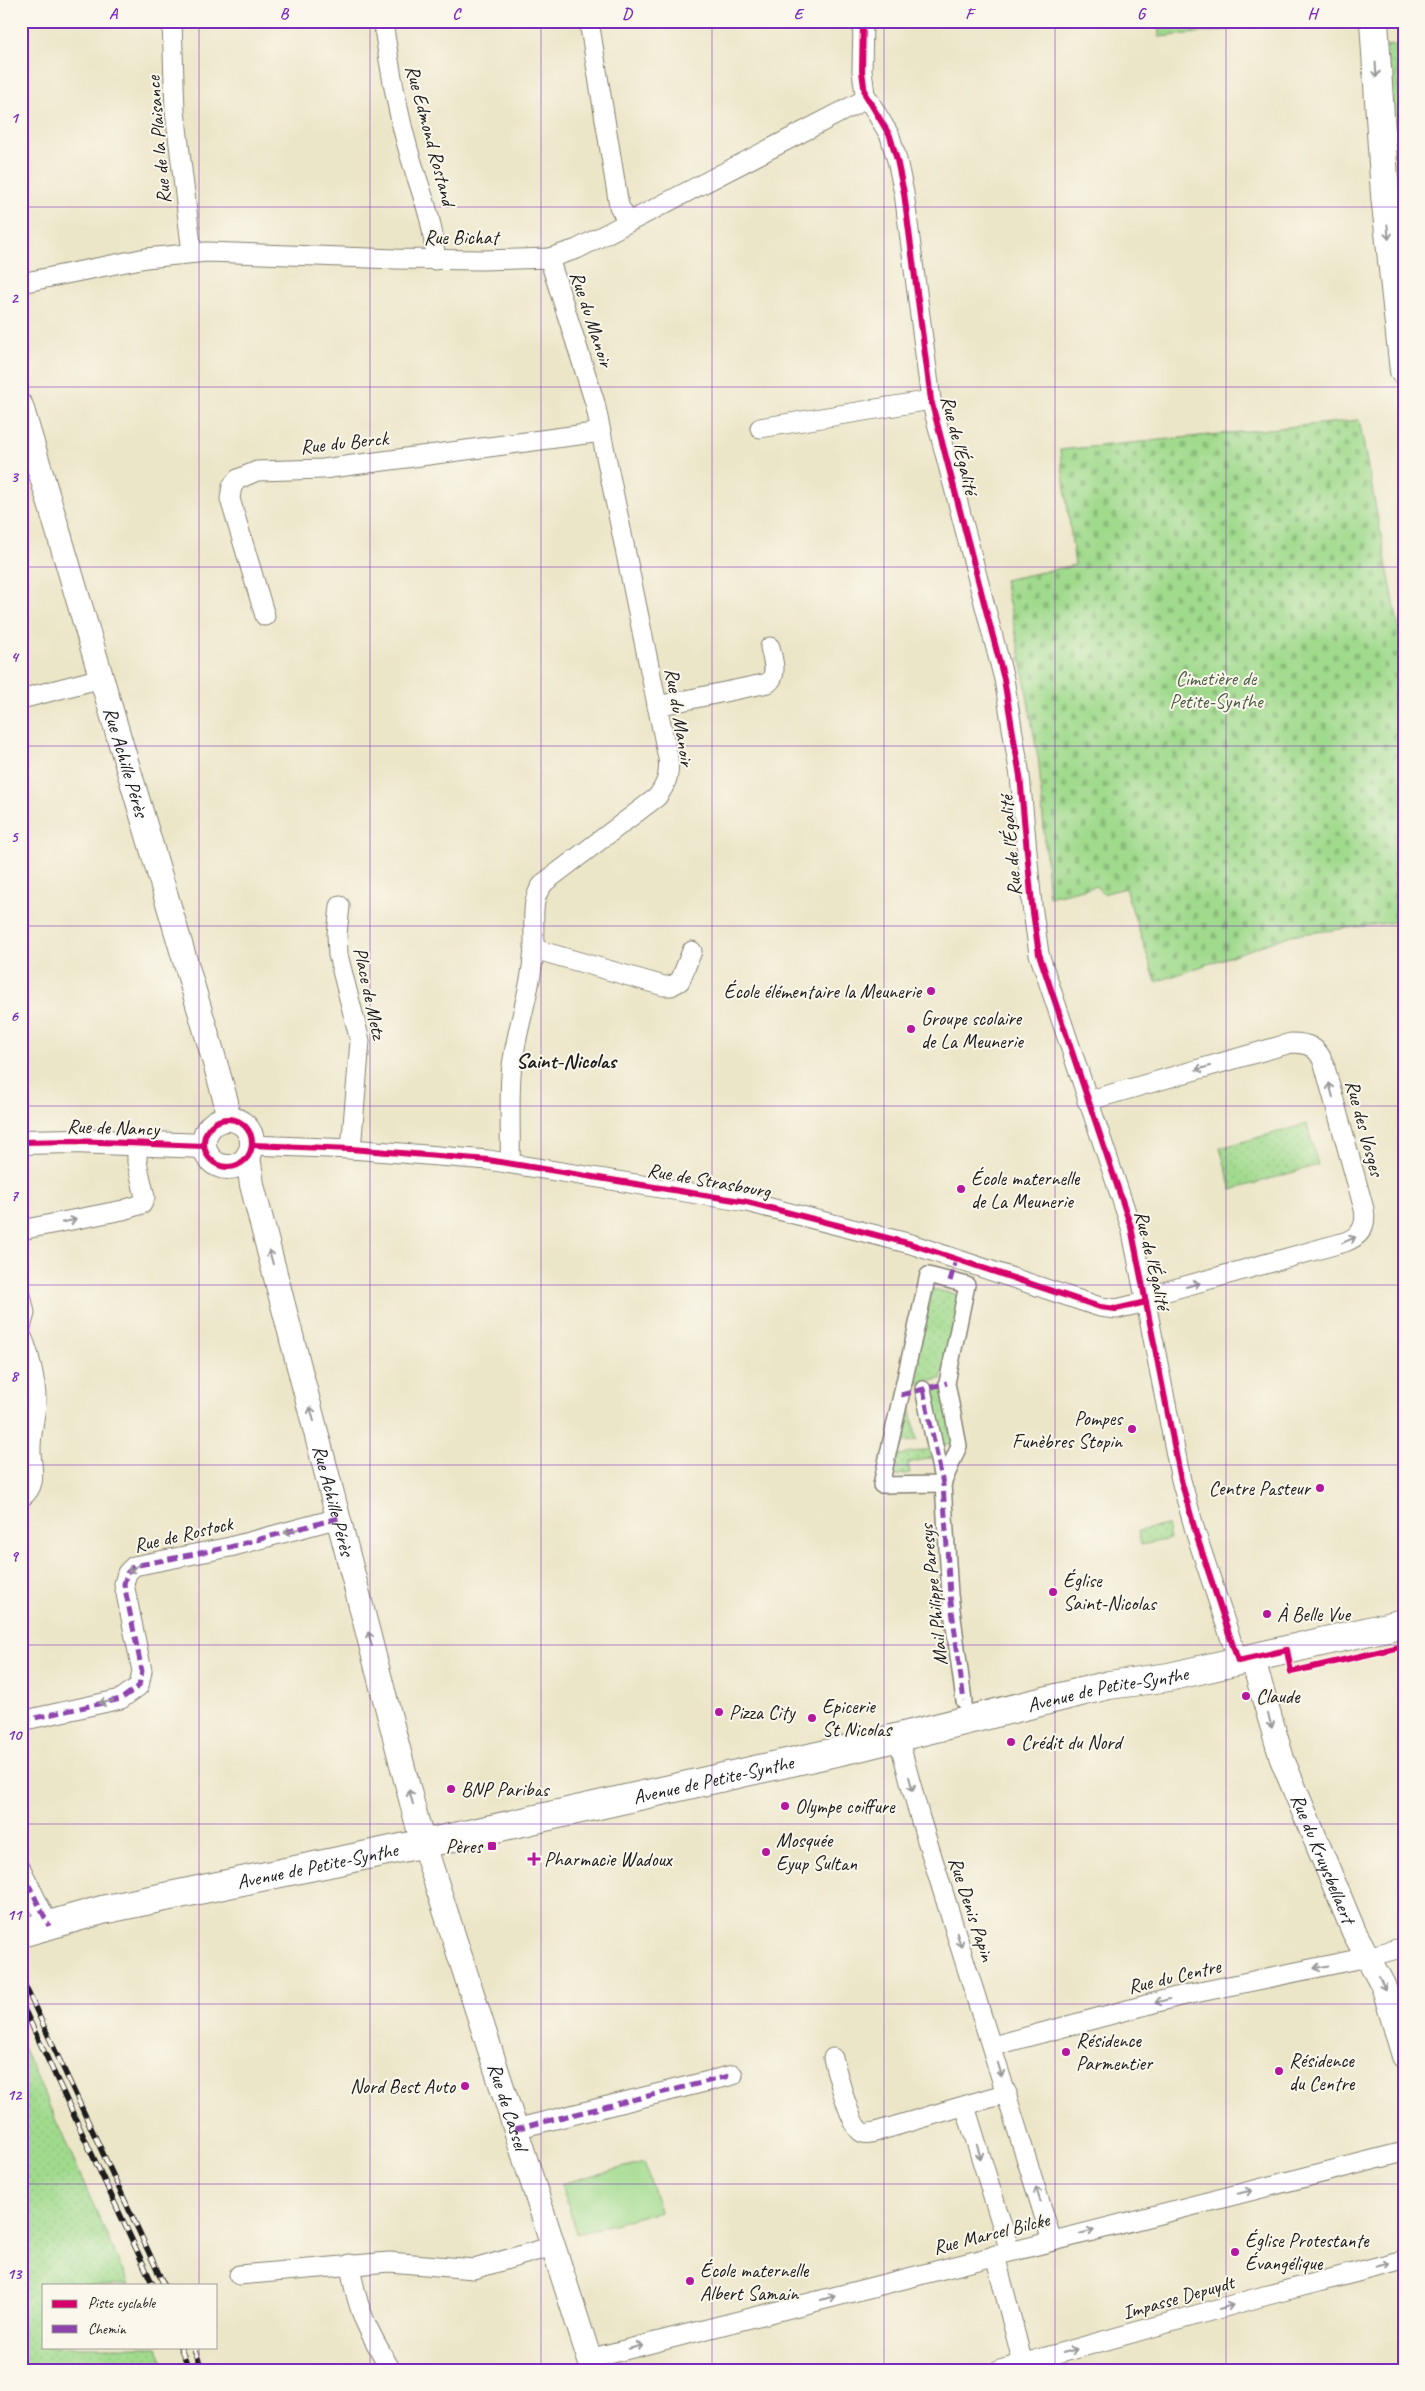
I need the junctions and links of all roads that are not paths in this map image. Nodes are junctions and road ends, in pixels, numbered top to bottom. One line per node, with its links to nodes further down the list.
1 (172, 21): 8 (street, Rue de la Plaisance)
2 (382, 21): 10 (street, Rue Edmond Rostand)
3 (589, 21): 7 (street)
4 (863, 21): 6 (street, Rue de l'Égalité)
5 (1374, 21): 12 (main road, one-way to 12)
6 (866, 98): 7 (street, Rue Bichat); 13 (street, Rue de l'Égalité)
7 (628, 222): 9 (street, Rue Bichat)
8 (192, 253): 10 (street, Rue Bichat); 11 (street, Rue Bichat)
9 (549, 258): 10 (street, Rue Bichat); 16 (street, Rue du Manoir)
10 (435, 260)
11 (21, 283)
12 (1404, 371)
13 (931, 400): 15 (street, Rue de l'Égalité); 25 (street, Rue de l'Égalité)
14 (21, 406): 19 (street, Rue Achille Pérès)
15 (760, 428)
16 (601, 432): 17 (street, Rue du Berck); 21 (street, Rue du Manoir)
17 (265, 616)
18 (770, 647): 21 (street)
19 (102, 678): 20 (street); 26 (street, Rue Achille Pérès)
20 (21, 699)
21 (657, 706): 23 (street, Rue du Manoir)
22 (340, 906): 30 (street, Place de Metz)
23 (534, 949): 24 (street); 32 (street, Rue du Manoir)
24 (692, 951)
25 (1087, 1102): 37 (street, Rue de l'Égalité); 37 (street, Rue des Vosges, one-way to 25)
26 (227, 1119): 29 (street); 31 (street)
27 (21, 1142): 28 (street, Rue de Nancy)
28 (138, 1143): 29 (street, Rue de Nancy); 33 (street, one-way to 28)
29 (204, 1146): 31 (street)
30 (351, 1149): 31 (street, Rue de Strasbourg); 32 (street, Rue de Strasbourg)
31 (250, 1150): 45 (street, Rue Achille Pérès, one-way to 31)
32 (510, 1163): 34 (street, Rue de Strasbourg)
33 (21, 1230)
34 (956, 1260): 35 (street); 37 (street, Rue de Strasbourg)
35 (950, 1280): 40 (street, Mail Philippe Paresys); 42 (street)
36 (21, 1295): 38 (street)
37 (1146, 1300): 47 (street, Rue de l'Égalité)
38 (21, 1327)
39 (21, 1336): 44 (street)
40 (947, 1383): 41 (street); 43 (street, Mail Philippe Paresys)
41 (923, 1390): 42 (street); 43 (street, Mail Philippe Paresys)
42 (901, 1395): 43 (street)
43 (943, 1484): 48 (street, Mail Philippe Paresys)
44 (21, 1498)
45 (338, 1518): 49 (street, Rue de Rostock, one-way to 49); 51 (street, Rue Achille Pérès, one-way to 45)
46 (1404, 1623): 47 (main road, Avenue de Petite-Synthe)
47 (1245, 1659): 50 (main road, Avenue de Petite-Synthe); 56 (street, Rue du Kruysbellaert, one-way to 56)
48 (964, 1701)
49 (21, 1721)
50 (898, 1737): 51 (main road, Avenue de Petite-Synthe); 57 (street, Rue Denis Papin, one-way to 57)
51 (423, 1844): 53 (main road, Avenue de Petite-Synthe); 63 (street, Rue de Cassel)
52 (21, 1869): 53 (street)
53 (49, 1926): 54 (main road, Avenue de Petite-Synthe)
54 (21, 1934)
55 (1404, 1947): 56 (street, Rue du Centre)
56 (1368, 1957): 57 (street, Rue du Centre, one-way to 57); 58 (street, Rue du Kruysbellaert, one-way to 58)
57 (993, 2046): 61 (street, Rue Denis Papin, one-way to 61)
58 (1404, 2056)
59 (833, 2058): 62 (street)
60 (733, 2075): 63 (street)
61 (1007, 2093): 62 (street); 65 (street, Rue Denis Papin, one-way to 61)
62 (965, 2106): 67 (street, one-way to 67)
63 (515, 2129): 66 (street, Rue de Cassel)
64 (1404, 2152): 65 (street, Rue Marcel Bilcke, one-way to 64)
65 (1052, 2240): 67 (street, Rue Marcel Bilcke)
66 (553, 2246): 69 (street); 71 (street, Rue de Cassel)
67 (1003, 2253): 71 (street, Rue Marcel Bilcke, one-way to 67); 72 (street)
68 (1404, 2260): 72 (street, Impasse Depuydt, one-way to 68)
69 (350, 2264): 70 (street); 73 (street)
70 (239, 2275)
71 (591, 2364)
72 (1023, 2364): 74 (street, Impasse Depuydt)
73 (391, 2370)
74 (1000, 2370)

